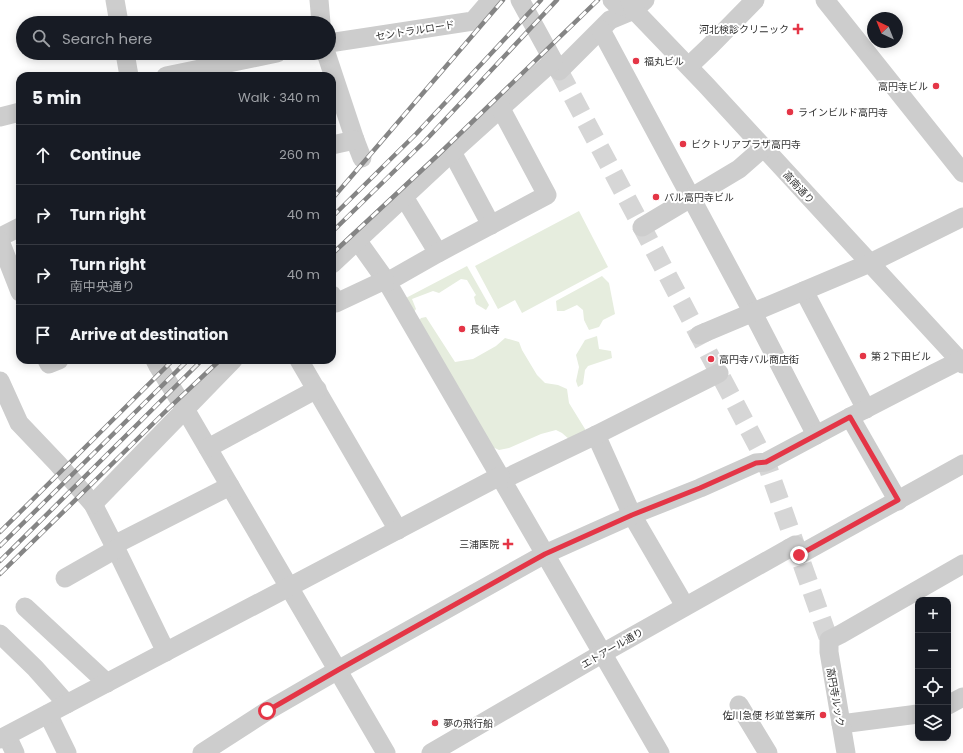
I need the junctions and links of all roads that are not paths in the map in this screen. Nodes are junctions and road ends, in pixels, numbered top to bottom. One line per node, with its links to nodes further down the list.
1 (115, 0): 9 (street)
2 (318, 0): 10 (street)
3 (491, 0): 12 (street, セントラルロード)
4 (520, 0): 16 (street)
5 (612, 0): 8 (street, 高南通り)
6 (755, 0): 17 (street)
7 (824, 0): 30 (street)
8 (637, 3): 11 (street); 17 (street, 高南通り)
9 (118, 16)
10 (320, 16)
11 (601, 30): 16 (street); 32 (street)
12 (336, 42)
13 (126, 60): 18 (street)
14 (243, 60): 19 (street)
15 (328, 60): 20 (street)
16 (553, 61): 22 (street)
17 (689, 66): 27 (street, 高南通り)
18 (128, 72)
19 (185, 72)
20 (332, 72)
21 (336, 83): 25 (street)
22 (500, 107): 28 (street); 34 (street)
23 (16, 113): 24 (street)
24 (0, 117)
25 (355, 140): 26 (street); 29 (street)
26 (336, 144)
27 (763, 148): 32 (street); 42 (street, 高南通り)
28 (452, 152): 31 (street); 34 (street)
29 (362, 158)
30 (963, 173)
31 (404, 197): 38 (street); 40 (street)
32 (691, 197): 35 (street); 47 (street)
33 (963, 218): 42 (street)
34 (491, 225): 40 (street)
35 (642, 227)
36 (16, 229): 37 (street)
37 (0, 237)
38 (358, 240): 41 (street); 43 (street)
39 (0, 242): 44 (street)
40 (438, 253): 43 (street)
41 (336, 260)
42 (870, 263): 45 (street); 49 (street, 高南通り)
43 (386, 281): 46 (street); 62 (street)
44 (16, 282)
45 (804, 291): 47 (street); 57 (street)
46 (336, 303)
47 (753, 312): 48 (street); 58 (street)
48 (699, 335)
49 (962, 361): 57 (street)
50 (157, 364): 56 (street)
51 (229, 364): 56 (street)
52 (302, 364): 55 (street)
53 (719, 373): 59 (street)
54 (0, 381): 65 (street)
55 (317, 389): 60 (street); 67 (street)
56 (185, 409): 60 (street); 65 (street)
57 (858, 413): 58 (street); 64 (street)
58 (816, 434): 66 (street)
59 (596, 435): 62 (street); 66 (street)
60 (208, 448): 63 (street)
61 (963, 464): 64 (street, エトアール通り)
62 (501, 478): 67 (street); 69 (street)
63 (230, 486): 68 (street); 72 (street)
64 (898, 500): 73 (street, エトアール通り)
65 (93, 504): 68 (street)
66 (632, 515): 69 (street); 73 (street)
67 (398, 530): 72 (street)
68 (115, 547): 71 (street); 76 (street)
69 (545, 554): 77 (street); 78 (street)
70 (963, 564): 86 (street, 高円寺ルック)
71 (65, 578)
72 (289, 587): 76 (street); 78 (street)
73 (685, 606): 77 (street, エトアール通り)
74 (25, 607): 79 (street)
75 (0, 634): 82 (street)
76 (166, 652): 79 (street)
77 (603, 653): 93 (street, エトアール通り); 94 (street)
78 (338, 670): 88 (street); 92 (street)
79 (107, 683): 82 (street)
80 (963, 697): 81 (street)
81 (951, 703)
82 (67, 704): 84 (street)
83 (739, 705): 95 (street)
84 (48, 714): 87 (street); 90 (street)
85 (915, 714): 86 (street)
86 (841, 724): 96 (street, 高円寺ルック)
87 (3, 738): 89 (street)
88 (221, 748): 91 (street)
89 (15, 753)
90 (67, 753)
91 (202, 753)
92 (386, 753)
93 (431, 753)
94 (660, 753)
95 (768, 753)
96 (846, 753)

